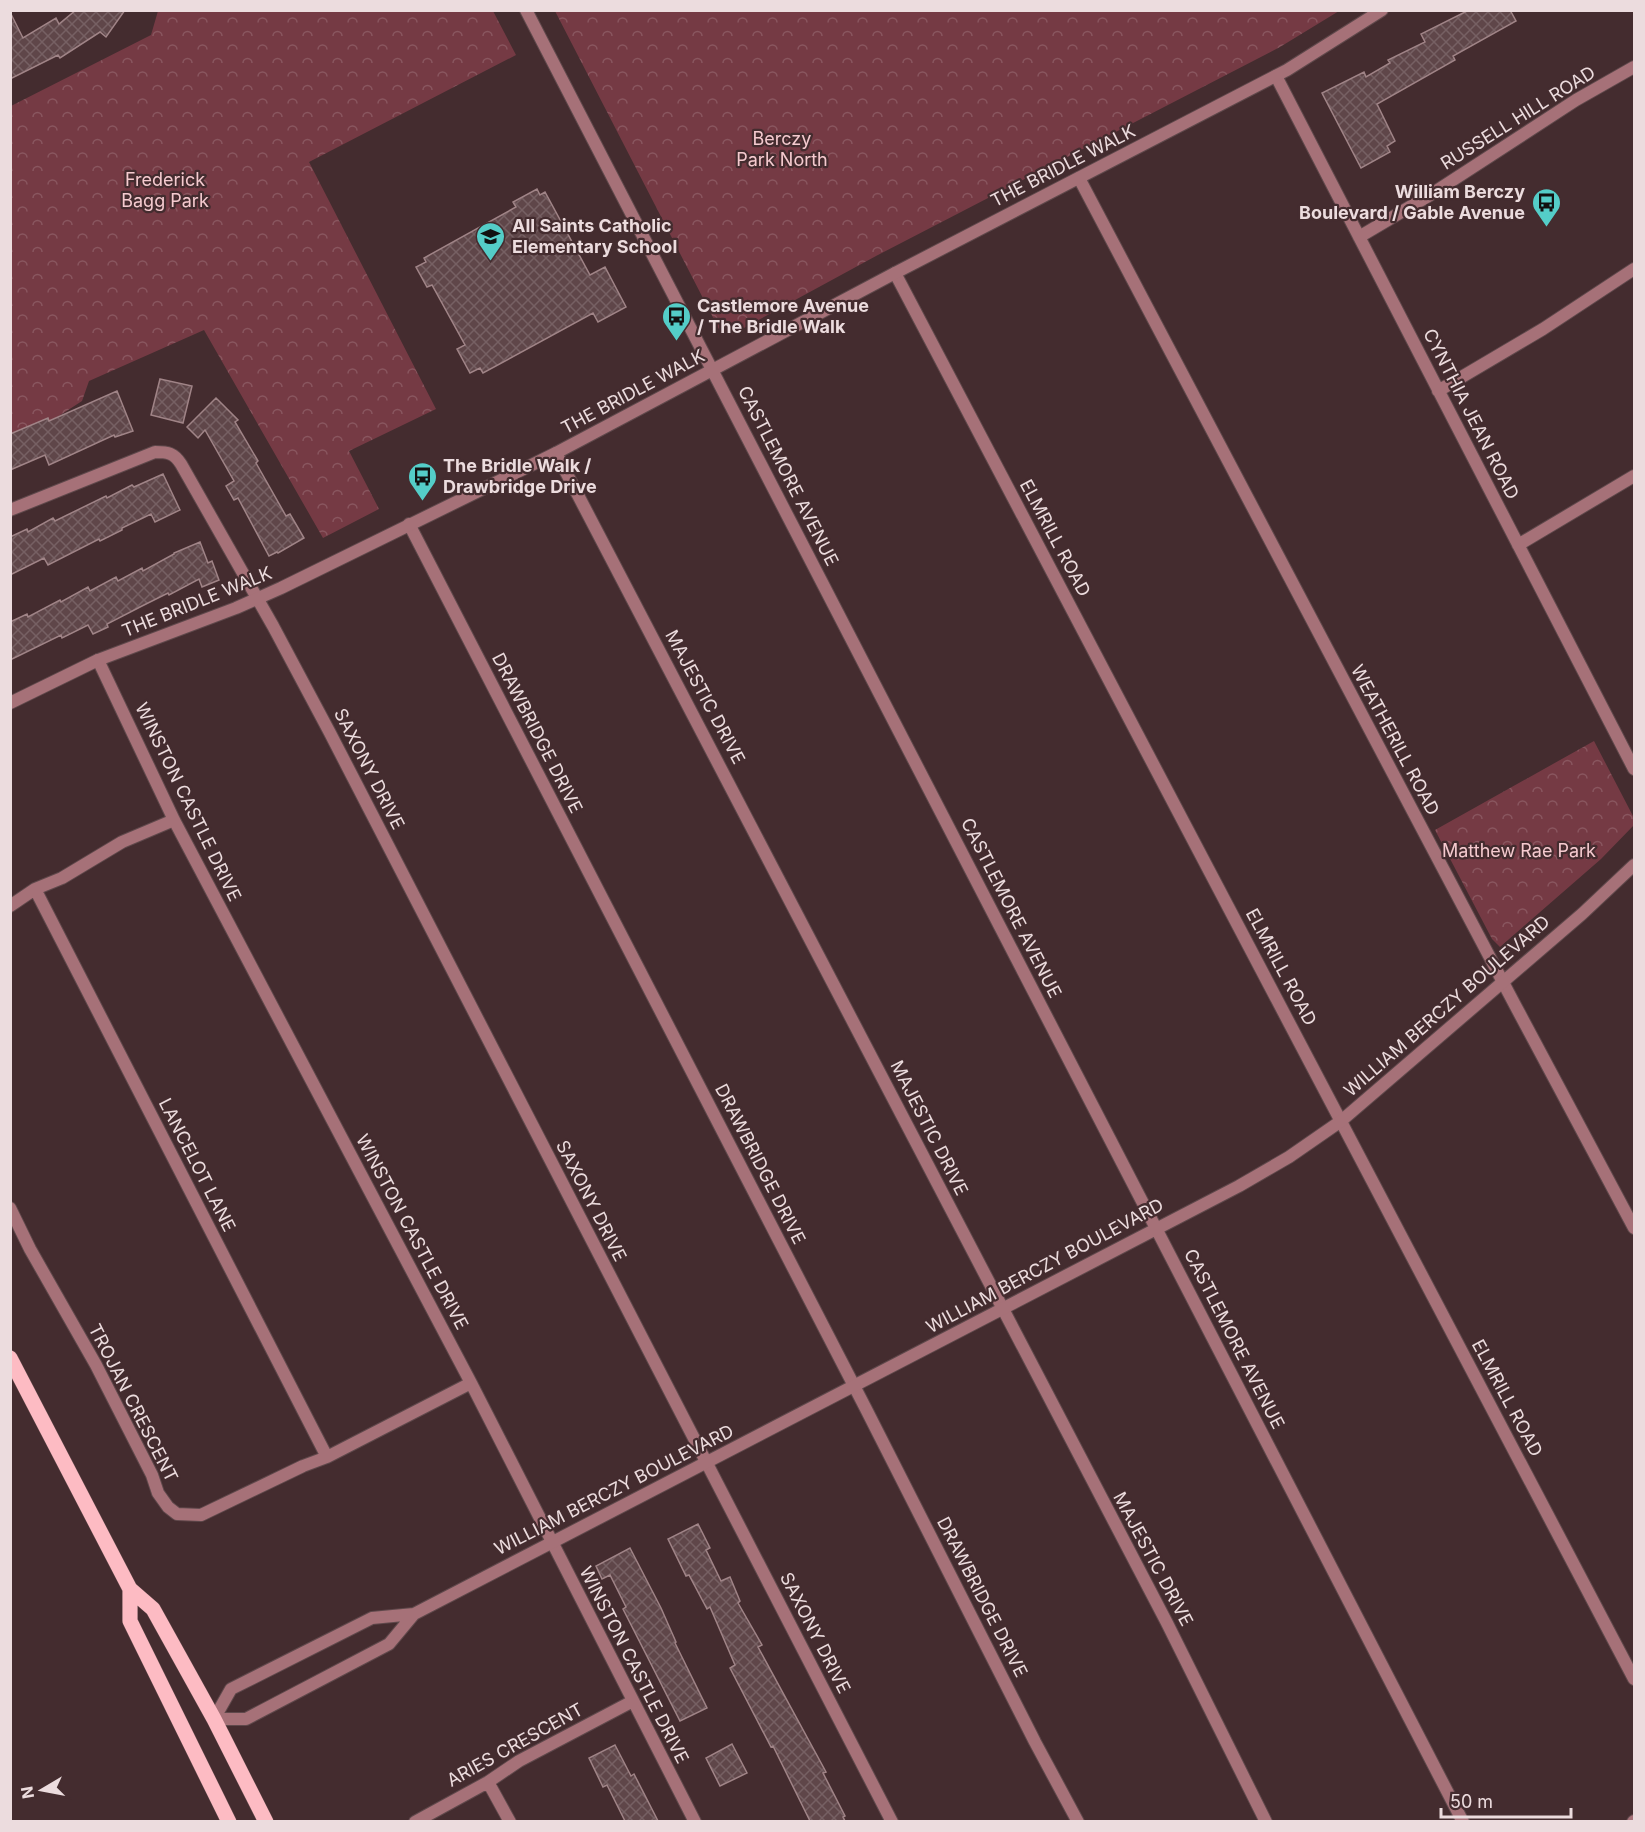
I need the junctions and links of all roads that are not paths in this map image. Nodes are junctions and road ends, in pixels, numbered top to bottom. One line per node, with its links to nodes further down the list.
1 (526, 10): 9 (street, CASTLEMORE AVENUE)
2 (1382, 10): 4 (street, THE BRIDLE WALK)
3 (1635, 67): 6 (street, RUSSELL HILL ROAD)
4 (1275, 76): 5 (street, THE BRIDLE WALK); 6 (street, CYNTHIA JEAN ROAD)
5 (1079, 178): 8 (street, THE BRIDLE WALK); 24 (street, WEATHERILL ROAD)
6 (1359, 237): 10 (street, CYNTHIA JEAN ROAD)
7 (1635, 269): 10 (street)
8 (895, 273): 9 (street, THE BRIDLE WALK); 25 (street, ELMRILL ROAD)
9 (713, 371): 11 (street, THE BRIDLE WALK); 27 (street, CASTLEMORE AVENUE)
10 (1438, 391): 15 (street, CYNTHIA JEAN ROAD)
11 (556, 453): 14 (street, THE BRIDLE WALK); 29 (street, MAJESTIC DRIVE)
12 (1635, 476): 15 (street)
13 (10, 510): 16 (street, SAXONY DRIVE)
14 (409, 524): 16 (street, THE BRIDLE WALK); 32 (street, DRAWBRIDGE DRIVE)
15 (1518, 545): 19 (street, CYNTHIA JEAN ROAD)
16 (257, 599): 17 (street, THE BRIDLE WALK); 34 (street, SAXONY DRIVE)
17 (98, 660): 18 (street, THE BRIDLE WALK); 20 (street, WINSTON CASTLE DRIVE)
18 (10, 703)
19 (1635, 769)
20 (174, 820): 22 (street); 31 (street, WINSTON CASTLE DRIVE)
21 (1635, 865): 24 (street, WILLIAM BERCZY BOULEVARD)
22 (35, 889): 23 (street); 33 (street, LANCELOT LANE)
23 (10, 906)
24 (1503, 982): 25 (street, WILLIAM BERCZY BOULEVARD); 28 (street, WEATHERILL ROAD)
25 (1341, 1121): 27 (street, WILLIAM BERCZY BOULEVARD); 38 (street, ELMRILL ROAD)
26 (10, 1208): 33 (street, TROJAN CRESCENT)
27 (1156, 1228): 29 (street, WILLIAM BERCZY BOULEVARD); 50 (street, CASTLEMORE AVENUE)
28 (1635, 1228)
29 (1001, 1307): 32 (street, WILLIAM BERCZY BOULEVARD); 49 (street, MAJESTIC DRIVE)
30 (10, 1358): 36 (main road)
31 (471, 1383): 33 (street, TROJAN CRESCENT); 35 (street, WINSTON CASTLE DRIVE)
32 (855, 1386): 34 (street, WILLIAM BERCZY BOULEVARD); 48 (street, DRAWBRIDGE DRIVE)
33 (327, 1457)
34 (706, 1463): 35 (street, WILLIAM BERCZY BOULEVARD); 47 (street, SAXONY DRIVE)
35 (551, 1542): 37 (street, WILLIAM BERCZY BOULEVARD); 39 (street, WINSTON CASTLE DRIVE)
36 (130, 1589): 40 (main road); 42 (main road)
37 (414, 1614): 40 (street, WILLIAM BERCZY BOULEVARD); 40 (street, WILLIAM BERCZY BOULEVARD)
38 (1635, 1679)
39 (633, 1701): 41 (street, ARIES CRESCENT); 46 (street, WINSTON CASTLE DRIVE)
40 (214, 1719): 43 (main road)
41 (488, 1782): 44 (street, ARIES CRESCENT); 45 (street)
42 (229, 1821)
43 (266, 1821)
44 (415, 1821)
45 (510, 1821)
46 (695, 1821)
47 (892, 1821)
48 (1078, 1821)
49 (1266, 1821)
50 (1462, 1821)

